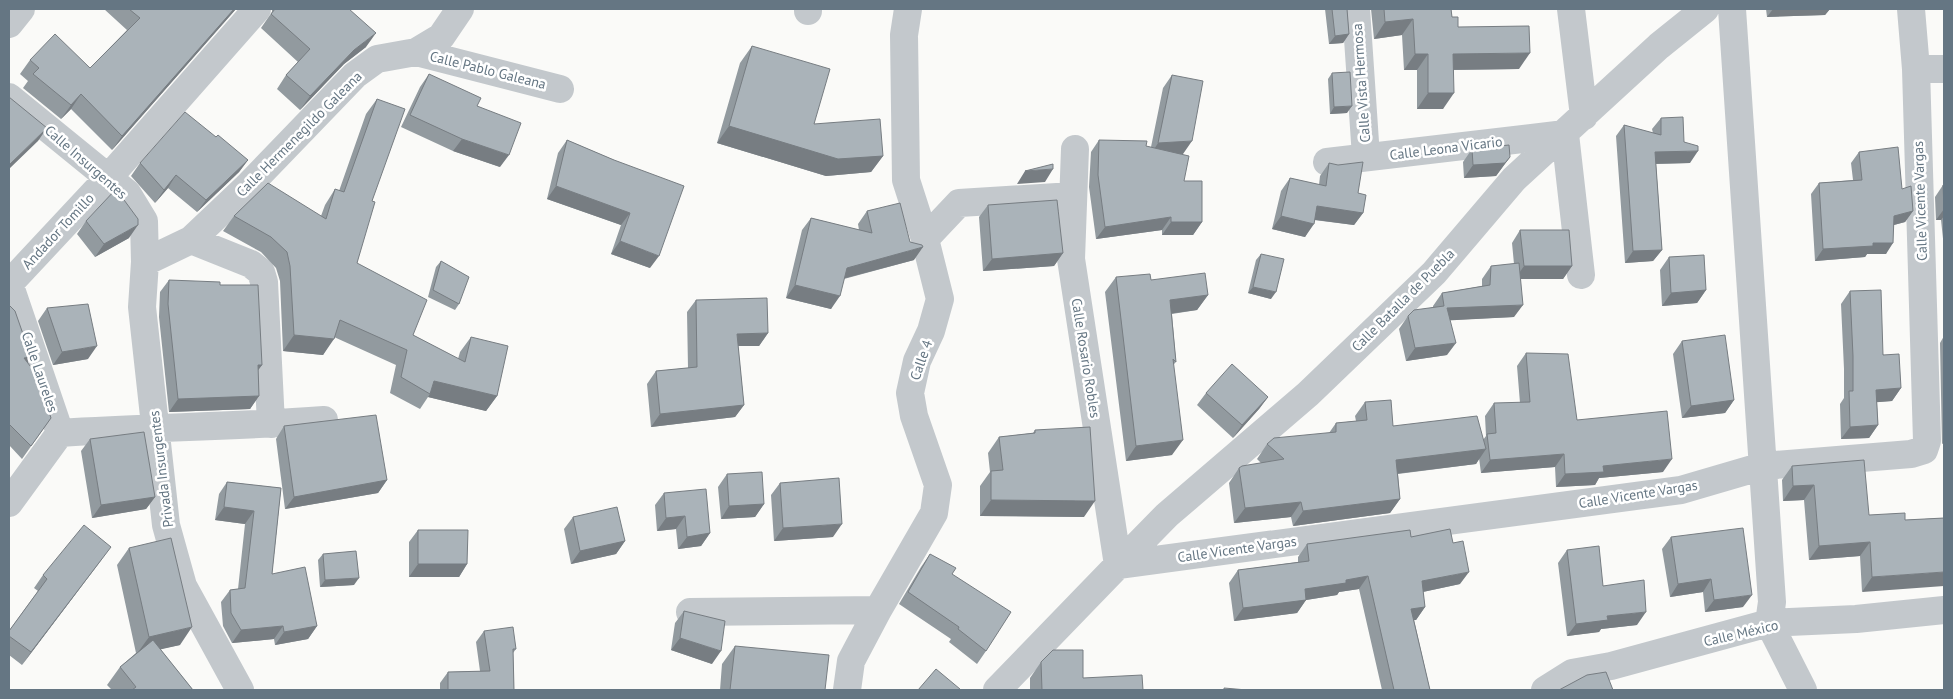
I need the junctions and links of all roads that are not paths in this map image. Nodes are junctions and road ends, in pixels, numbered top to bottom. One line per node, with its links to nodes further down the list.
1 (21, 9): 10 (street)
2 (257, 9): 20 (street, Andador Tomillo)
3 (460, 9): 11 (street, Calle Hermenegildo Galeana)
4 (908, 9): 22 (street, Calle 4)
5 (1356, 9): 18 (street, Calle Vista Hermosa)
6 (1571, 9): 16 (street)
7 (1705, 9): 16 (street, Calle Batalla de Puebla)
8 (1732, 9): 31 (street)
9 (1911, 9): 12 (street)
10 (9, 24)
11 (416, 52): 14 (street, Calle Pablo Galeana); 23 (street, Calle Hermenegildo Galeana)
12 (1916, 69): 13 (street); 31 (street, Calle Vicente Vargas)
13 (1944, 69)
14 (560, 88)
15 (9, 97): 20 (street, Calle Insurgentes)
16 (1575, 125): 18 (street, Calle Leona Vicario); 25 (street); 33 (street, Calle Batalla de Puebla)
17 (1075, 149): 21 (street, Calle Rosario Robles)
18 (1366, 157): 19 (street, Calle Leona Vicario)
19 (1327, 162)
20 (108, 178): 24 (street, Calle Insurgentes); 26 (street, Andador Tomillo)
21 (1073, 196): 22 (street); 33 (street, Calle Rosario Robles)
22 (924, 239): 34 (street, Calle 4)
23 (191, 240): 24 (street); 28 (street)
24 (145, 262): 29 (street, Privada Insurgentes)
25 (1581, 275)
26 (9, 284): 30 (street, Calle Laureles)
27 (324, 420): 28 (street)
28 (271, 424): 29 (street)
29 (155, 426): 30 (street); 39 (street, Privada Insurgentes)
30 (60, 433): 32 (street)
31 (1763, 466): 33 (street, Calle Vicente Vargas); 37 (street)
32 (9, 504)
33 (1118, 566): 41 (street)
34 (878, 610): 36 (street); 40 (street, Calle 4)
35 (1944, 610): 37 (street, Calle México)
36 (690, 612)
37 (1769, 623): 38 (street, Calle México); 43 (street)
38 (1611, 678): 42 (street, Calle México)
39 (240, 690)
40 (847, 690)
41 (997, 690)
42 (1545, 690)
43 (1804, 690)

